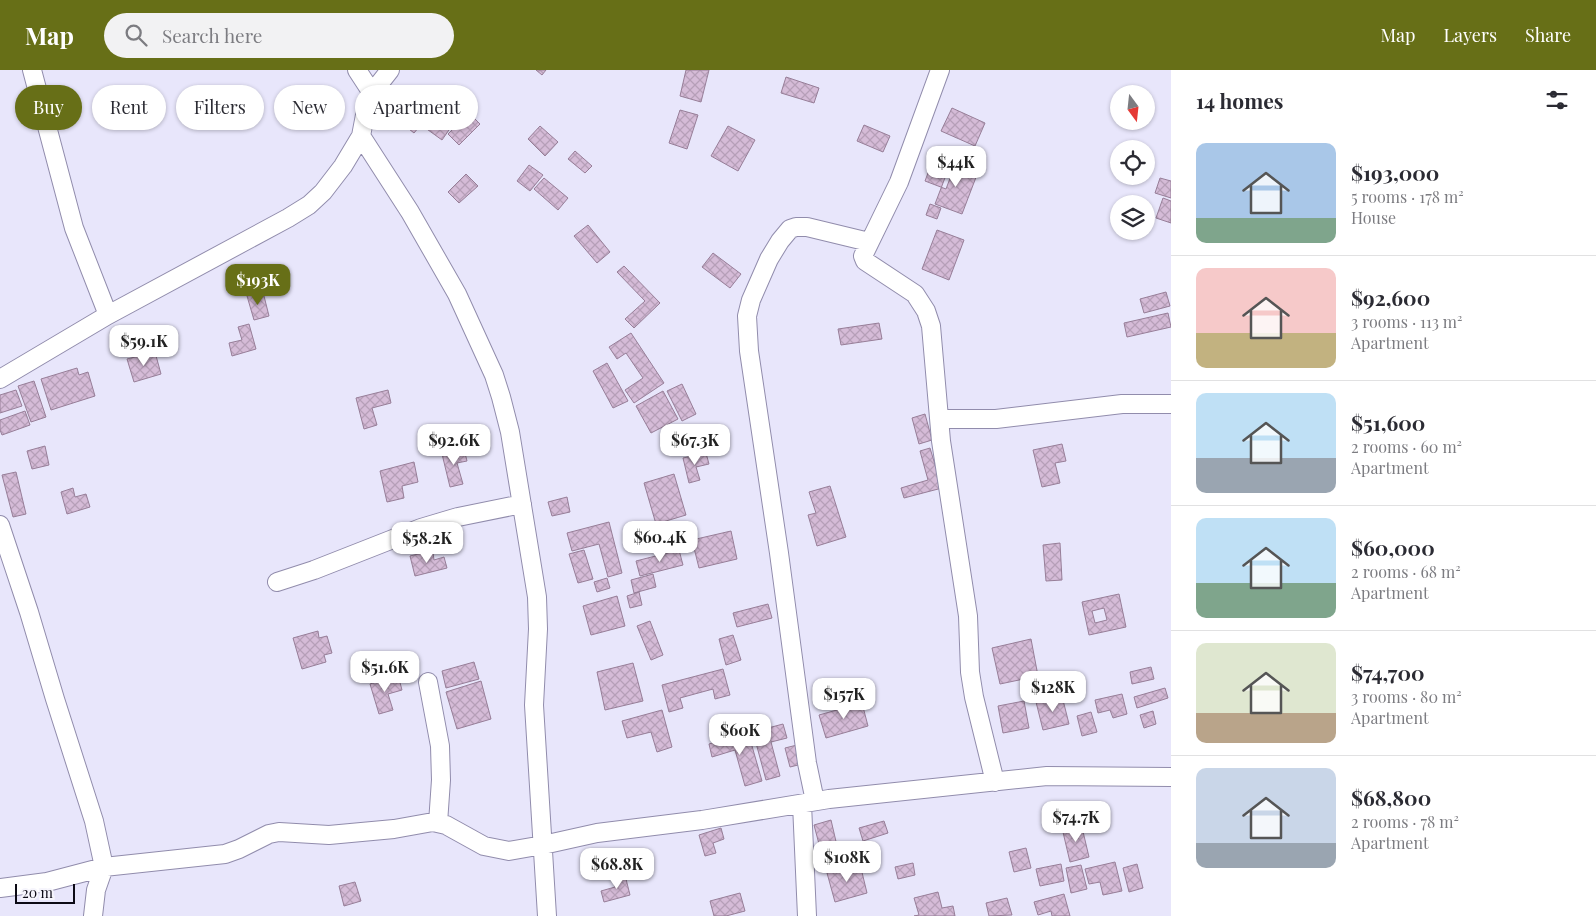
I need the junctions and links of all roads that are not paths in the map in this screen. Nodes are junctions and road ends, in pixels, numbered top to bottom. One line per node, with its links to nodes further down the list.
1 (32, 70): 10 (street)
2 (357, 70): 5 (street)
3 (390, 70): 6 (street)
4 (940, 70): 9 (street)
5 (367, 85)
6 (378, 85)
7 (362, 130): 8 (street)
8 (361, 136): 10 (street); 14 (street)
9 (869, 242): 13 (street); 20 (street)
10 (108, 316): 11 (street)
11 (0, 378)
12 (1171, 404): 13 (street)
13 (939, 420): 19 (street)
14 (522, 504): 16 (street); 22 (street)
15 (0, 525): 23 (street)
16 (278, 582)
17 (428, 682): 21 (street)
18 (1171, 777): 19 (street)
19 (995, 782): 20 (street)
20 (808, 802): 22 (street); 27 (street)
21 (438, 823): 22 (street); 23 (street)
22 (543, 846): 26 (street)
23 (104, 867): 24 (street); 25 (street)
24 (0, 888)
25 (93, 916)
26 (547, 916)
27 (807, 916)

